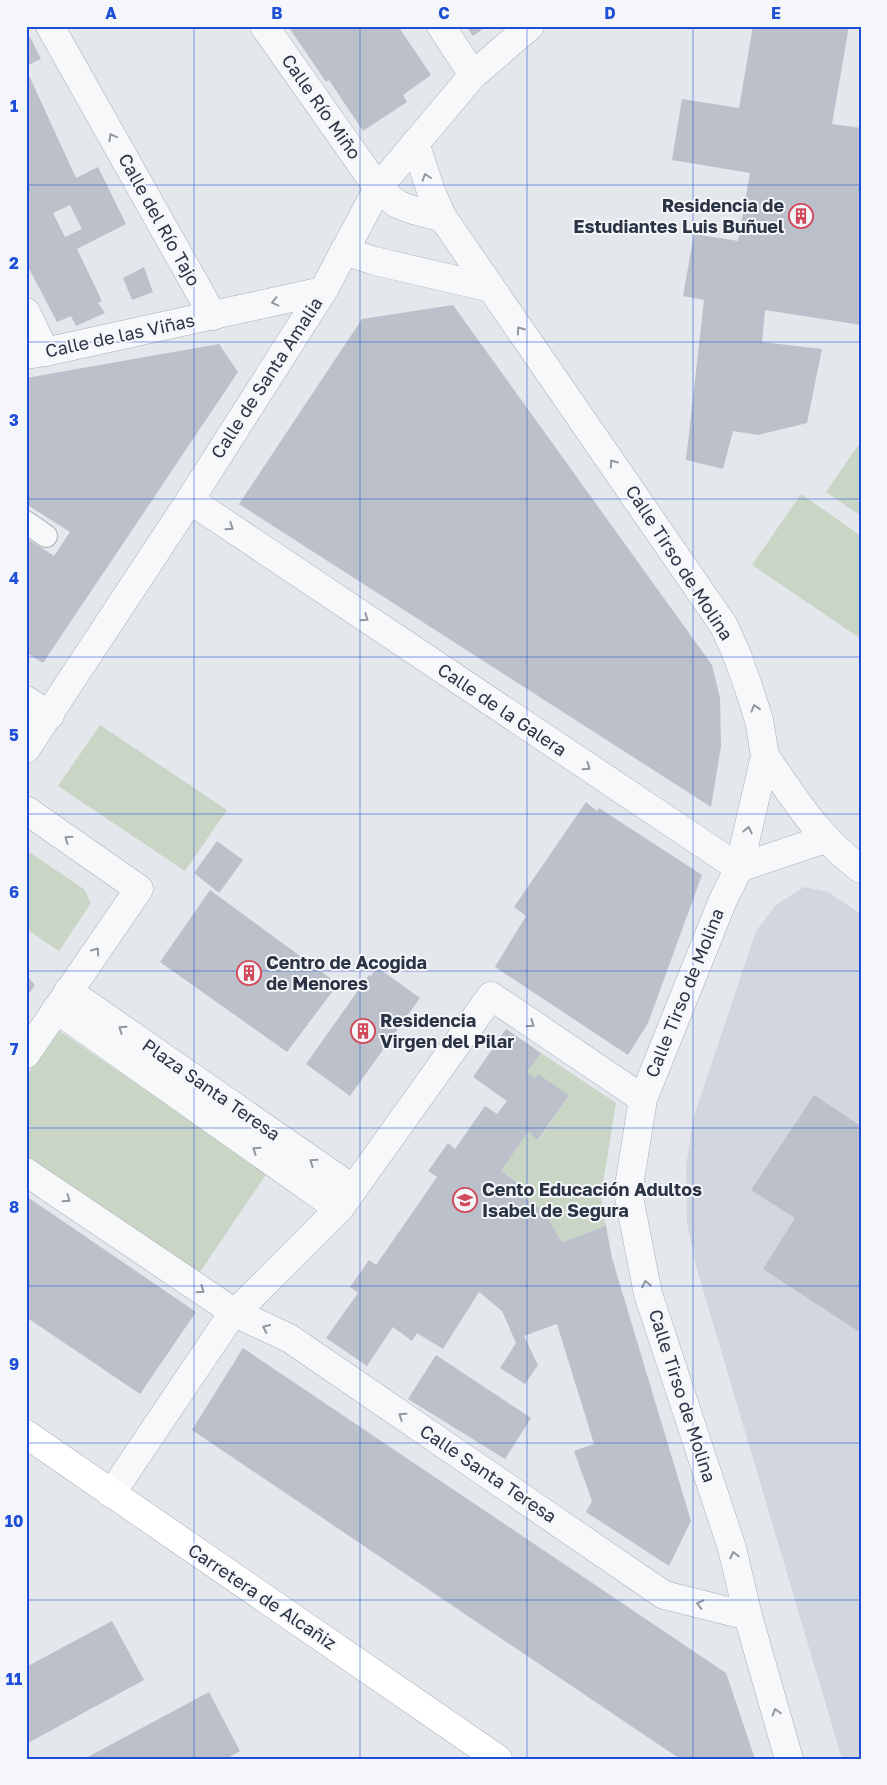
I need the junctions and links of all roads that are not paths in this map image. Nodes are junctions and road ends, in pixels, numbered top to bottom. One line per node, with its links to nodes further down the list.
1 (50, 26): 13 (street, Calle del Río Tajo, one-way to 1)
2 (264, 26): 7 (street, Calle Río Miño)
3 (441, 26): 5 (street)
4 (530, 26): 5 (street, Calle de Santa Amalia)
5 (473, 76): 6 (street, Calle de Santa Amalia)
6 (415, 142): 7 (street, Calle de Santa Amalia); 8 (street, Calle Tirso de Molina, one-way to 6)
7 (378, 188): 8 (street); 9 (street, Calle de Santa Amalia)
8 (443, 218): 10 (street, Calle Tirso de Molina)
9 (344, 251): 10 (street); 11 (street, Calle de Santa Amalia)
10 (491, 288): 21 (street, Calle Tirso de Molina, one-way to 10)
11 (323, 291): 13 (street, one-way to 13); 15 (street, Calle de Santa Amalia)
12 (26, 312): 14 (street)
13 (213, 316): 14 (street, Calle de las Viñas)
14 (36, 354)
15 (190, 500): 19 (street, Calle de Santa Amalia); 24 (street, Calle de la Galera, one-way to 24)
16 (26, 522): 17 (lane)
17 (46, 536)
18 (26, 700): 19 (street)
19 (50, 715): 20 (street, Calle de Santa Amalia)
20 (26, 749)
21 (765, 756): 23 (street); 24 (street, Calle Tirso de Molina, one-way to 21)
22 (26, 810): 26 (street, one-way to 22)
23 (825, 839): 24 (street); 25 (street)
24 (739, 868): 28 (street, Calle Tirso de Molina)
25 (861, 869)
26 (62, 1000): 27 (street); 30 (street, Plaza Santa Teresa, one-way to 26)
27 (26, 1054)
28 (643, 1099): 30 (street, one-way to 28); 34 (street, Calle Tirso de Molina, one-way to 28)
29 (26, 1172): 31 (street, one-way to 31)
30 (346, 1199): 31 (street)
31 (235, 1313): 33 (street); 34 (street, Calle Santa Teresa, one-way to 31)
32 (26, 1434): 33 (main road, Carretera de Alcañiz)
33 (111, 1494): 35 (main road, Carretera de Alcañiz)
34 (748, 1616): 36 (street, Calle Tirso de Molina, one-way to 34)
35 (498, 1759)
36 (790, 1759)

